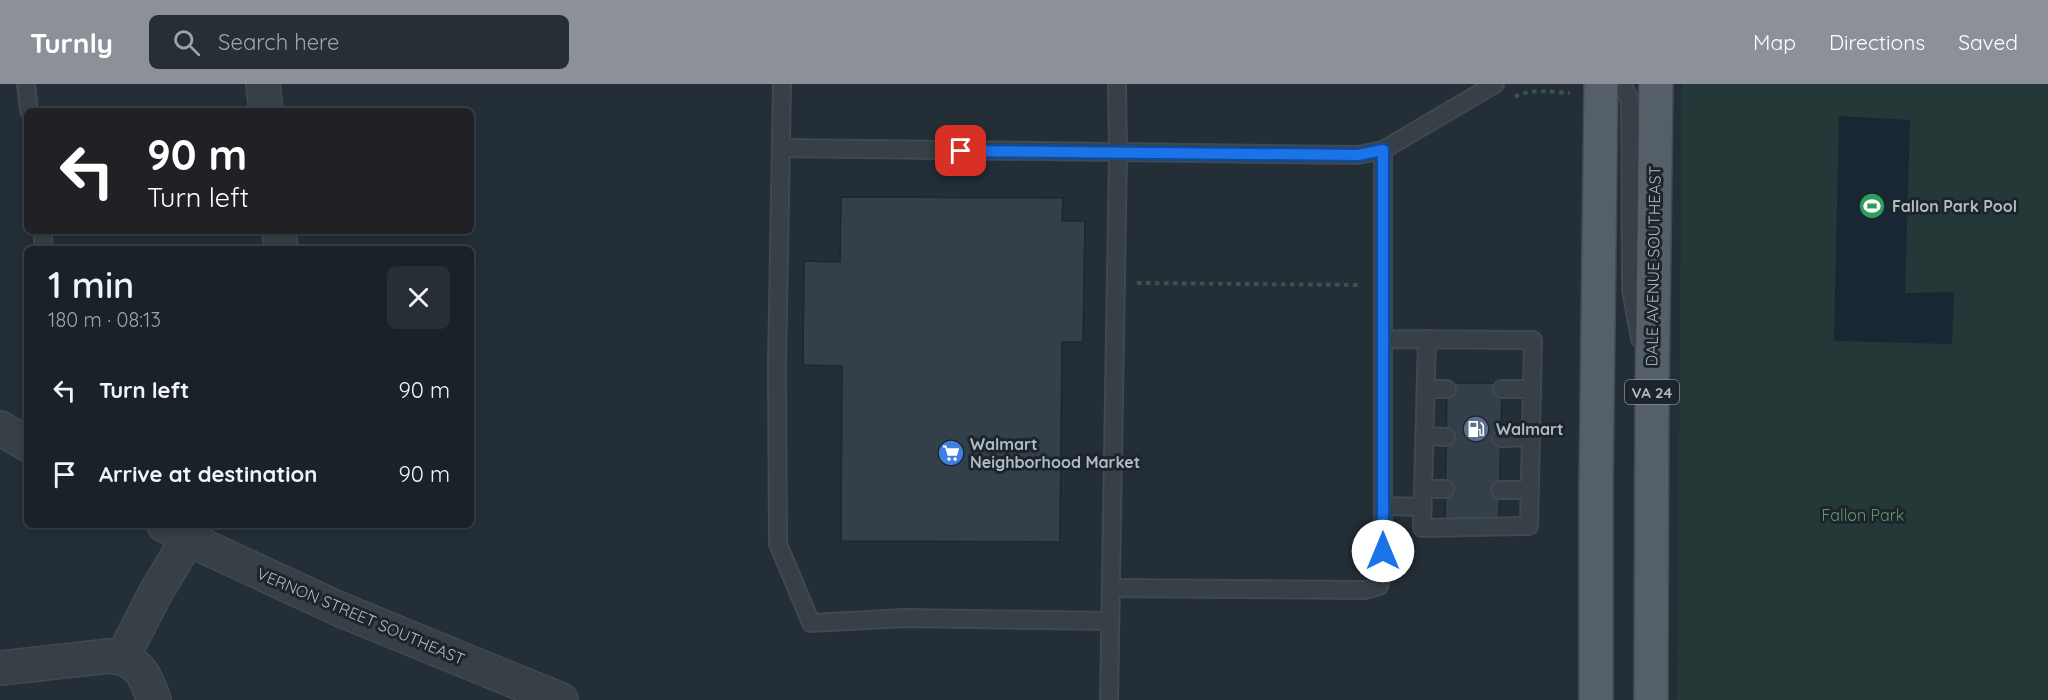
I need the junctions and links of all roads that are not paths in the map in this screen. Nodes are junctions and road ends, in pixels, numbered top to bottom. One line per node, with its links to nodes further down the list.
1 (26, 84): 9 (lane)
2 (263, 84): 10 (street)
3 (782, 84): 11 (lane)
4 (1117, 84): 13 (lane)
5 (1495, 84): 12 (lane)
6 (1601, 84): 41 (main road)
7 (1622, 84): 20 (lane)
8 (1656, 84): 20 (main road, DALE AVENUE SOUTHEAST / VA 24)
9 (29, 108)
10 (266, 108)
11 (781, 148): 13 (lane); 35 (lane)
12 (1383, 150): 13 (lane); 14 (lane)
13 (1118, 153): 34 (lane)
14 (1383, 339): 15 (lane); 31 (lane)
15 (1427, 339): 16 (lane); 17 (lane)
16 (1532, 388): 19 (lane); 25 (lane)
17 (1426, 389): 18 (lane); 22 (lane)
18 (1447, 389)
19 (1502, 389)
20 (1652, 396): 42 (main road, DALE AVENUE SOUTHEAST / VA 24)
21 (0, 428): 26 (street)
22 (1424, 436): 23 (lane); 27 (lane)
23 (1446, 436)
24 (1501, 438): 25 (lane)
25 (1531, 438): 30 (lane)
26 (24, 442)
27 (1423, 489): 28 (lane); 32 (lane)
28 (1445, 489)
29 (1500, 490): 30 (lane)
30 (1529, 490): 32 (lane)
31 (1384, 506): 32 (lane); 34 (lane)
32 (1423, 507)
33 (182, 530): 36 (street); 39 (street, VERNON STREET SOUTHEAST)
34 (1111, 588): 35 (lane)
35 (1110, 621): 40 (lane)
36 (122, 658): 37 (street); 38 (street)
37 (0, 668)
38 (154, 700)
39 (561, 700)
40 (1109, 700)
41 (1596, 700)
42 (1651, 700)

